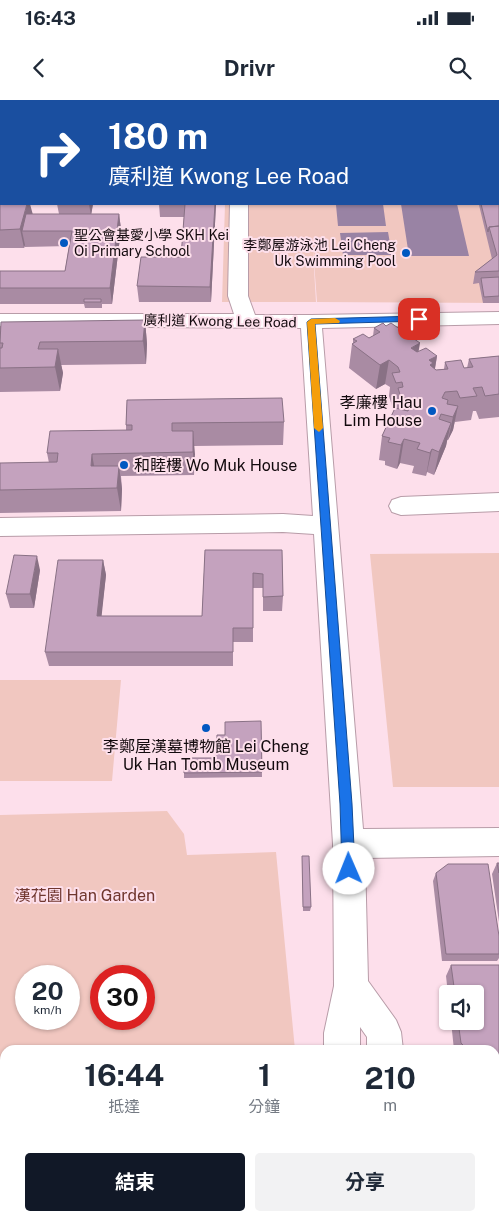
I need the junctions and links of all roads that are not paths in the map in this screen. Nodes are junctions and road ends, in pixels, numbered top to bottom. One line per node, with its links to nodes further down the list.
1 (239, 205): 4 (street)
2 (499, 318): 5 (street, 廣利道 Kwong Lee Road)
3 (0, 320): 4 (street, 廣利道 Kwong Lee Road)
4 (246, 320): 5 (street, 廣利道 Kwong Lee Road)
5 (311, 322): 8 (street)
6 (499, 502): 7 (street)
7 (401, 506)
8 (326, 526): 9 (street); 11 (street)
9 (0, 527)
10 (499, 842): 11 (street)
11 (349, 844): 12 (street)
12 (351, 986): 13 (street); 14 (street)
13 (342, 1045)
14 (385, 1045)

